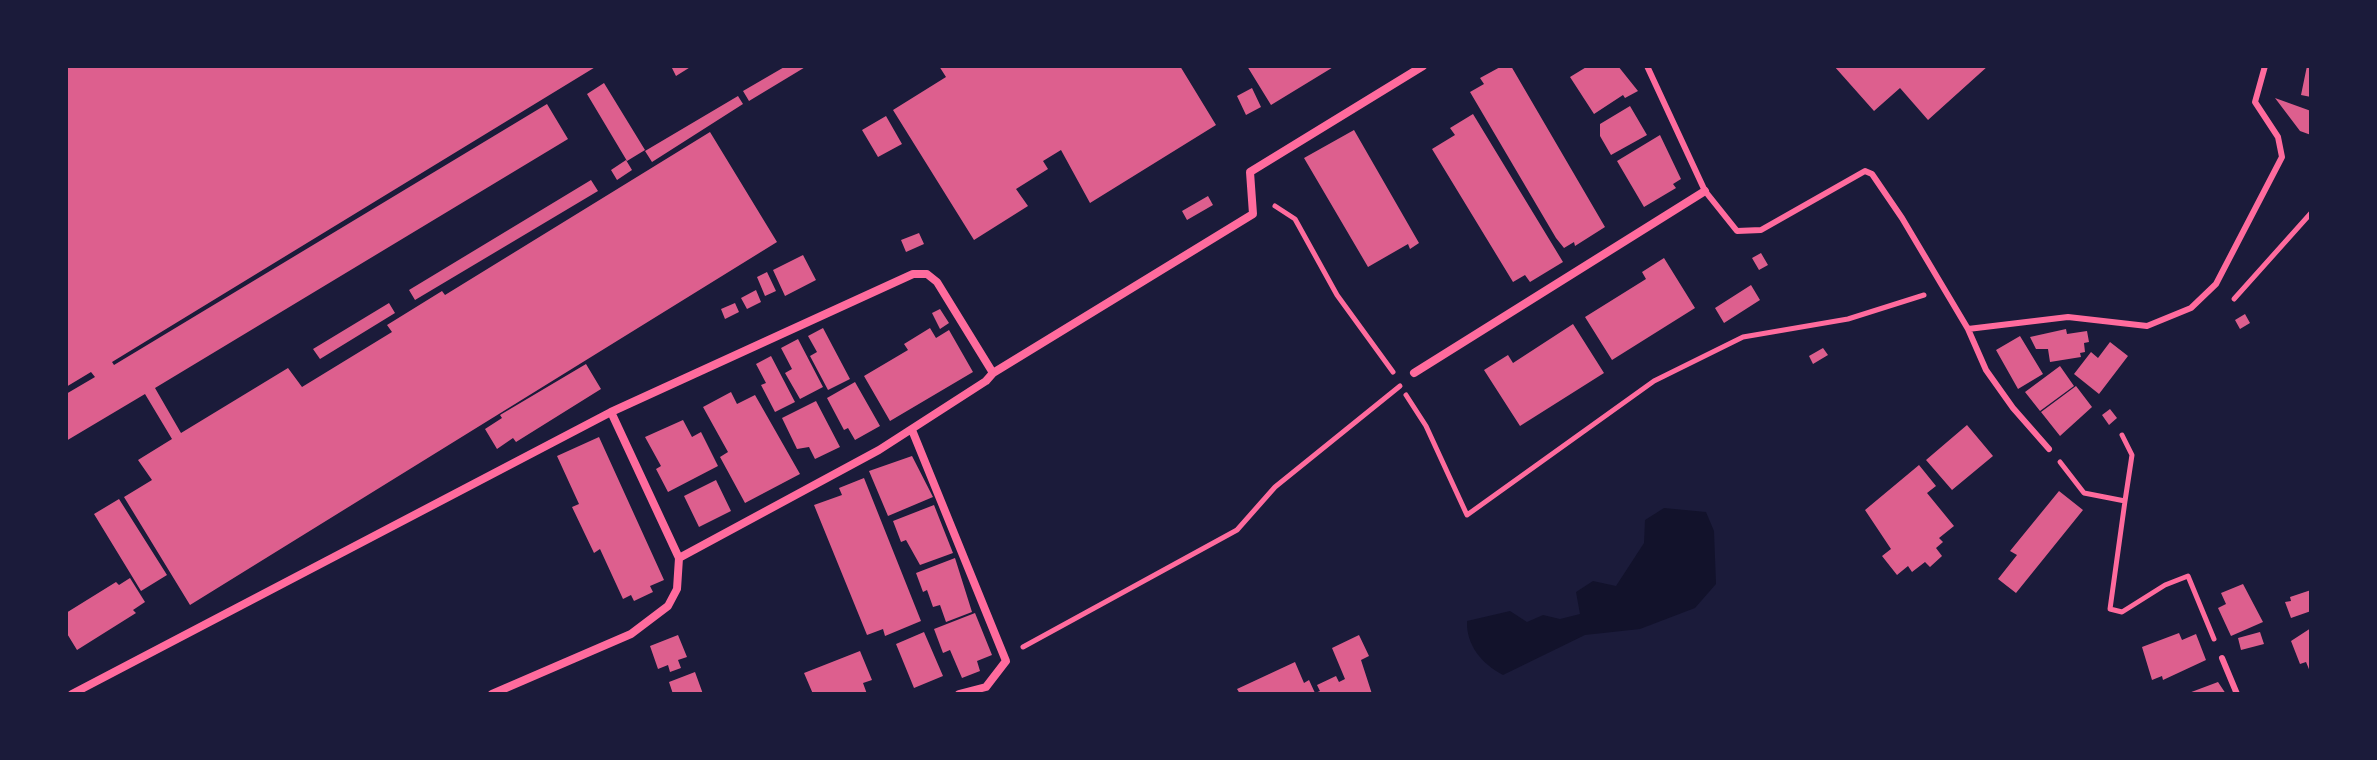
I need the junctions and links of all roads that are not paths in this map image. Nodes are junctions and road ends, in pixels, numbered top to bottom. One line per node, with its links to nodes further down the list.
1 (1423, 66): 6 (street)
2 (1647, 66): 4 (lane)
3 (2265, 66): 5 (lane)
4 (1705, 191): 5 (lane); 7 (street)
5 (1968, 329): 10 (lane)
6 (993, 373): 8 (street); 9 (street)
7 (1414, 373)
8 (611, 412): 11 (street); 13 (street)
9 (912, 430): 11 (street); 15 (street)
10 (2049, 449)
11 (679, 558): 14 (street)
12 (2222, 658): 16 (lane)
13 (72, 694)
14 (492, 694)
15 (959, 694)
16 (2237, 694)

